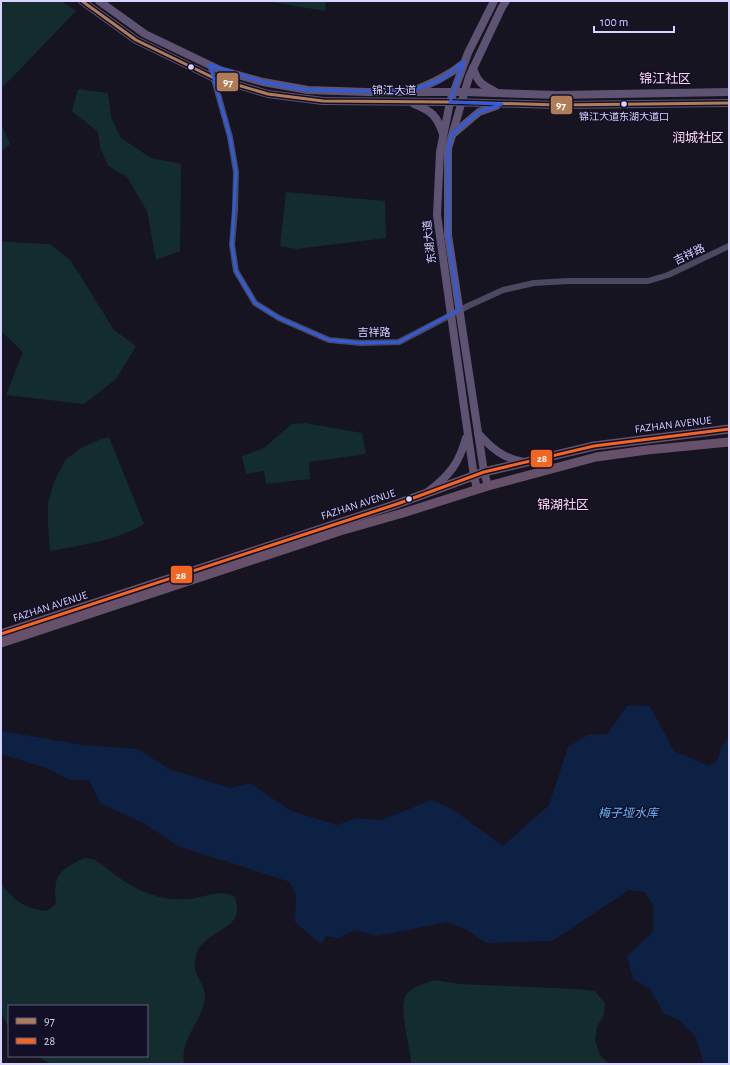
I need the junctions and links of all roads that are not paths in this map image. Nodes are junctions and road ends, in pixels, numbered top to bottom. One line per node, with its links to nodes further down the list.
1 (82, 1): 8 (main road, 锦江大道)
2 (99, 1): 6 (main road, 锦江大道)
3 (494, 1): 5 (main road, 东湖大道)
4 (506, 1): 7 (main road, 东湖大道)
5 (464, 62): 9 (main road); 10 (main road, 东湖大道)
6 (210, 65): 8 (street, 吉祥路); 9 (main road, 锦江大道)
7 (473, 68): 11 (main road, 东湖大道); 13 (main road)
8 (214, 78): 14 (main road, 锦江大道); 23 (street, 吉祥路)
9 (409, 92): 10 (main road, 锦江大道)
10 (453, 92): 11 (main road, 锦江大道); 15 (main road, 东湖大道)
11 (465, 92): 13 (main road, 锦江大道); 16 (main road, 东湖大道)
12 (729, 92): 13 (main road, 锦江大道)
13 (500, 94)
14 (408, 102): 15 (main road, 锦江大道); 19 (main road)
15 (450, 102): 16 (main road, 锦江大道); 19 (main road, 东湖大道)
16 (462, 103): 18 (main road, 锦江大道); 20 (main road, 东湖大道)
17 (729, 103): 18 (main road, 锦江大道)
18 (502, 104): 20 (main road)
19 (443, 134): 23 (main road, 东湖大道)
20 (452, 134): 22 (main road, 东湖大道)
21 (729, 246): 22 (street, 吉祥路)
22 (459, 310): 23 (street, 吉祥路); 25 (main road, 东湖大道)
23 (450, 315): 26 (main road, 东湖大道)
24 (729, 429): 28 (highway, FAZHAN AVENUE)
25 (478, 433): 28 (main road); 29 (main road, 东湖大道)
26 (468, 434): 30 (main road, 东湖大道); 33 (main road)
27 (729, 442): 31 (highway, FAZHAN AVENUE)
28 (525, 462): 29 (highway, FAZHAN AVENUE)
29 (484, 472): 30 (highway, FAZHAN AVENUE); 31 (main road, 东湖大道)
30 (474, 476): 32 (main road, 东湖大道); 33 (highway, FAZHAN AVENUE)
31 (488, 486): 32 (highway, FAZHAN AVENUE)
32 (477, 489): 35 (highway, FAZHAN AVENUE)
33 (425, 494): 34 (highway, FAZHAN AVENUE)
34 (1, 634)
35 (1, 643)

